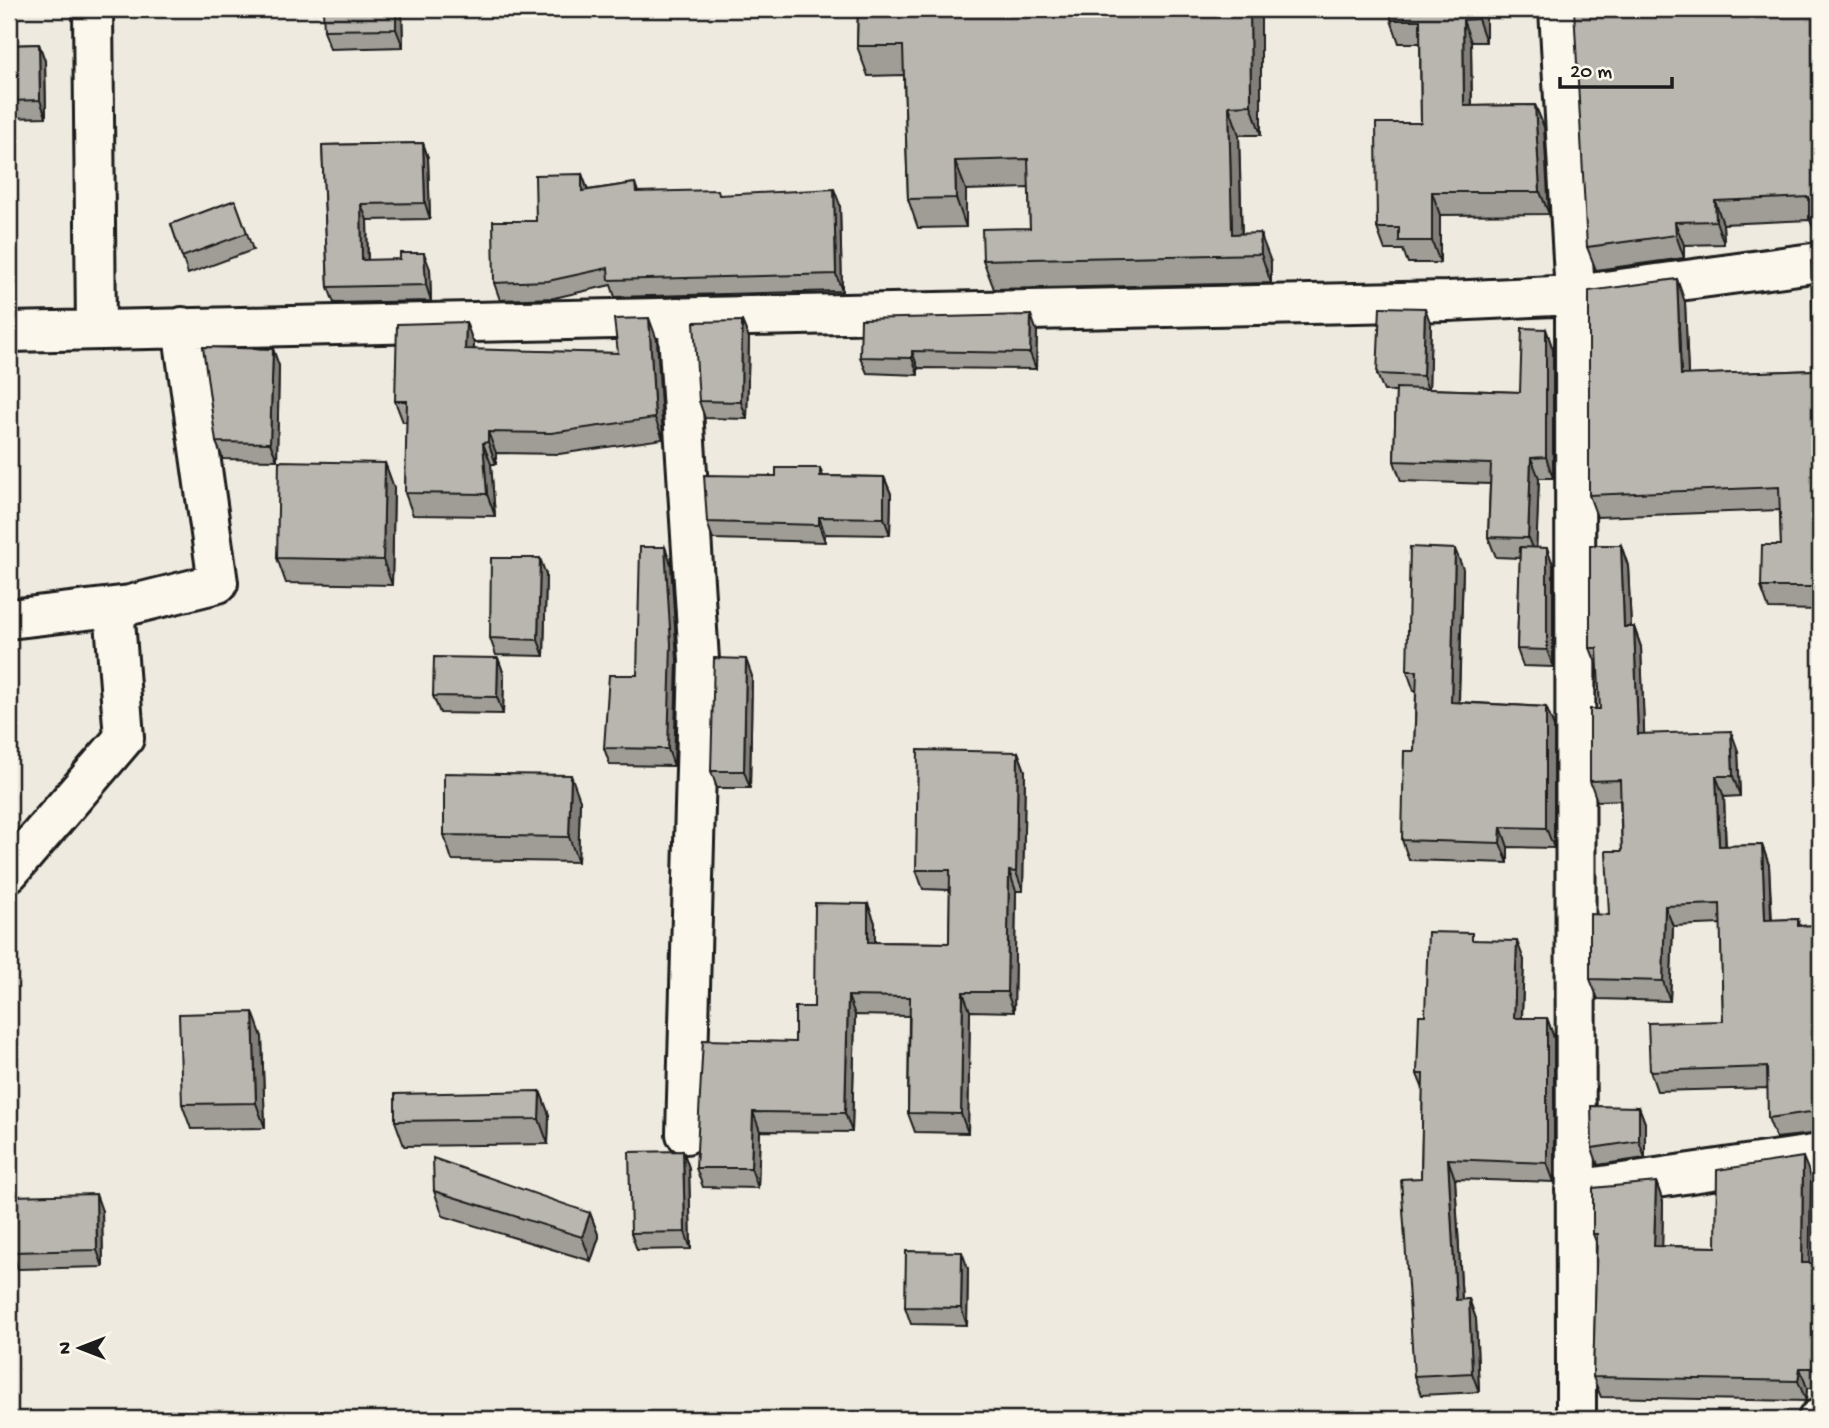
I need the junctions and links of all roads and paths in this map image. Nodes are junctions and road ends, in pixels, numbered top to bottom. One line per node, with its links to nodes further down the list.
1 (93, 9): 7 (street)
2 (1559, 9): 4 (street)
3 (1820, 262): 4 (street)
4 (1575, 295): 5 (street); 14 (street)
5 (677, 317): 6 (street); 12 (street)
6 (182, 327): 7 (street); 9 (street)
7 (96, 329): 8 (street)
8 (9, 332)
9 (114, 607): 10 (street); 11 (street)
10 (9, 619)
11 (9, 872)
12 (686, 1134)
13 (1820, 1154): 14 (street)
14 (1575, 1190): 15 (street)
15 (1576, 1419)

